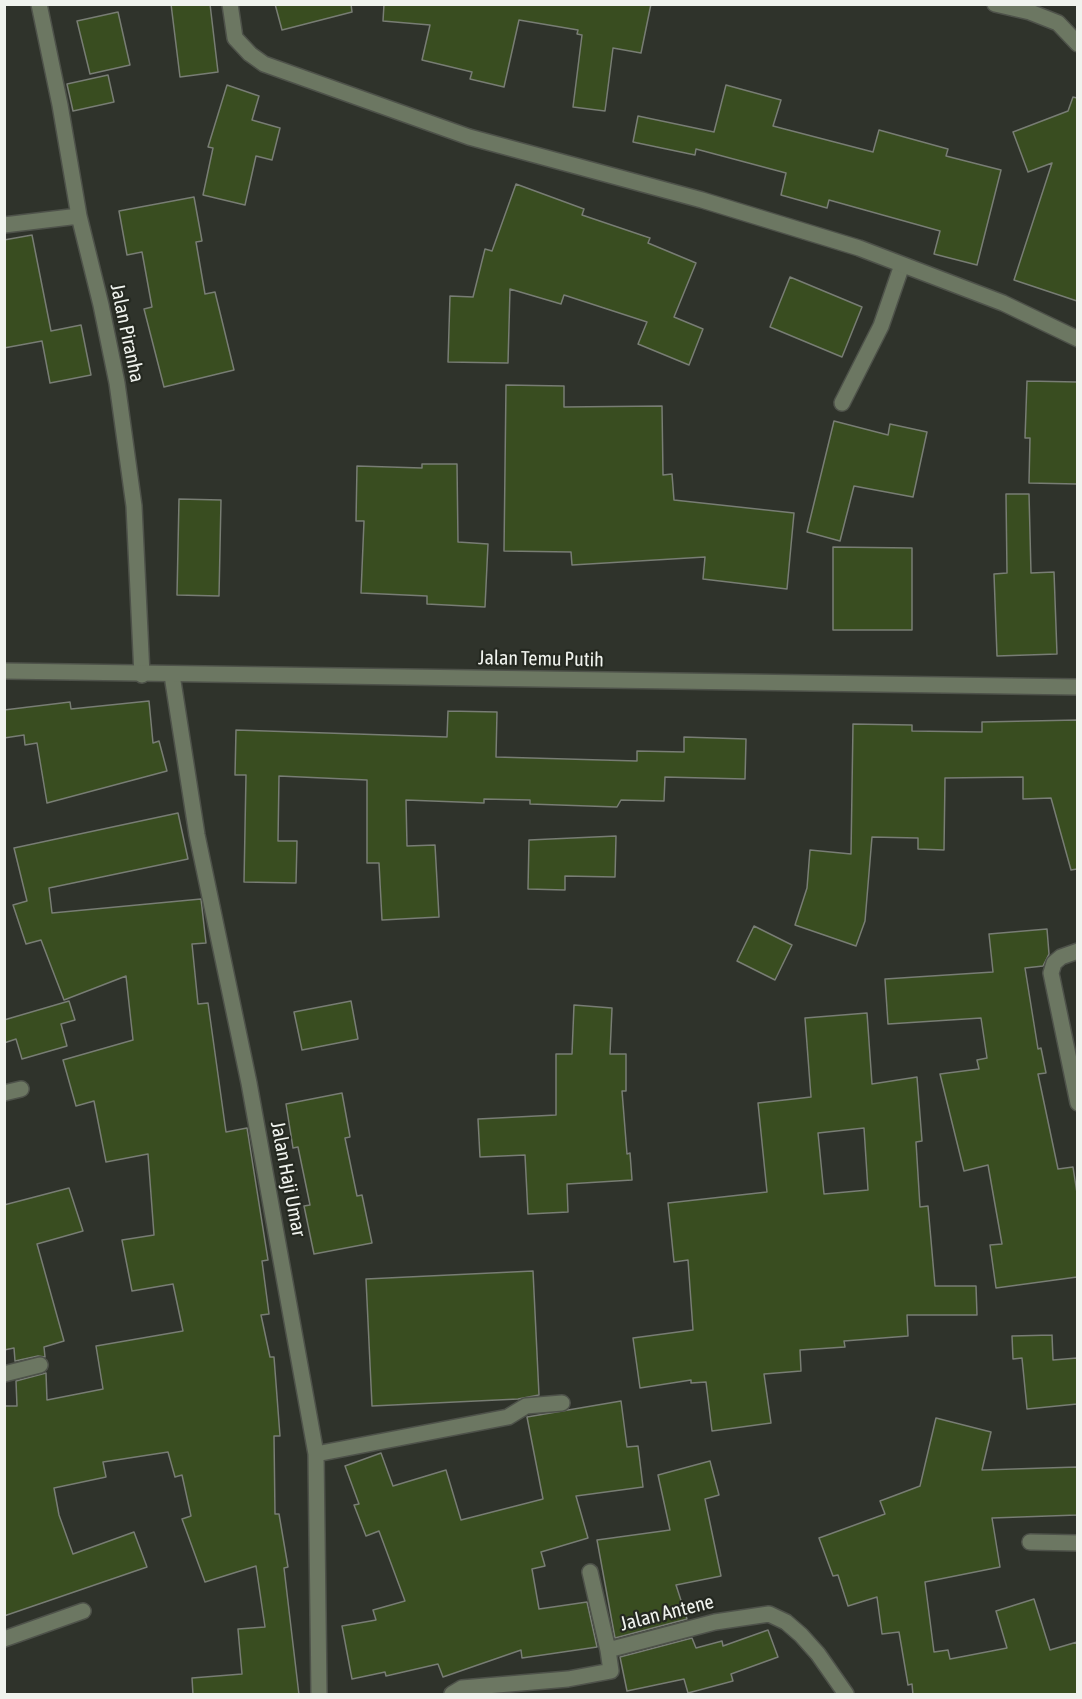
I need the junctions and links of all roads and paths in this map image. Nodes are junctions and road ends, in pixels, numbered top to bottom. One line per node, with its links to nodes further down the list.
1 (39, 4): 5 (street, Jalan Piranha)
2 (230, 4): 7 (street)
3 (995, 4): 4 (street)
4 (1077, 44)
5 (79, 216): 6 (street); 11 (street, Jalan Piranha)
6 (4, 225)
7 (902, 265): 8 (street); 9 (street)
8 (1077, 339)
9 (842, 403)
10 (4, 671): 11 (street, Jalan Temu Putih)
11 (142, 675): 12 (street, Jalan Temu Putih)
12 (172, 675): 13 (street, Jalan Temu Putih); 21 (street, Jalan Haji Umar)
13 (1077, 687)
14 (1077, 951): 17 (street)
15 (21, 1089): 16 (street)
16 (4, 1092)
17 (1077, 1103)
18 (40, 1365): 19 (street)
19 (4, 1374)
20 (562, 1402): 21 (street)
21 (316, 1455): 28 (street, Jalan Haji Umar)
22 (1030, 1542): 23 (street)
23 (1077, 1543)
24 (590, 1572): 27 (street)
25 (83, 1611): 26 (street)
26 (4, 1639)
27 (609, 1650): 29 (street, Jalan Antene); 30 (street, Jalan Antene)
28 (319, 1695)
29 (452, 1695)
30 (846, 1695)

